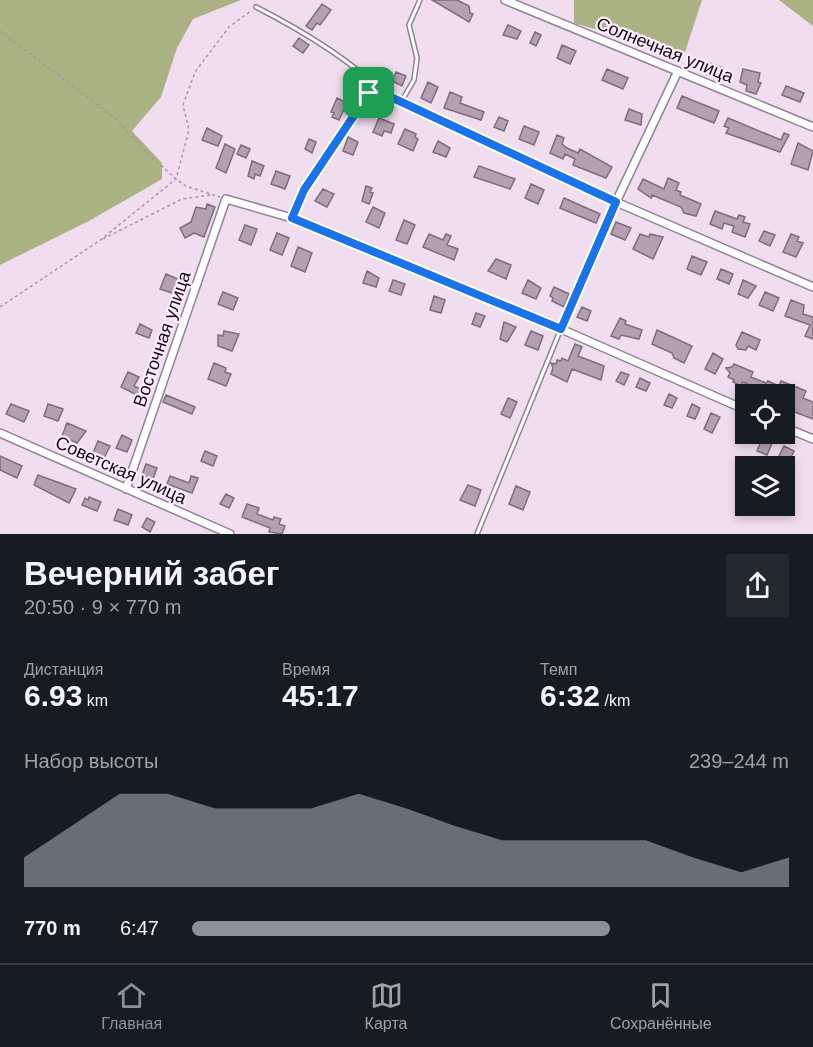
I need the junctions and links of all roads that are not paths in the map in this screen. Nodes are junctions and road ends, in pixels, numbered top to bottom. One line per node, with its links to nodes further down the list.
1 (420, 0): 6 (lane)
2 (505, 0): 4 (street, Солнечная улица)
3 (256, 7): 5 (lane)
4 (678, 71): 7 (street, Солнечная улица); 8 (street)
5 (386, 95): 6 (lane); 9 (lane)
6 (401, 102): 8 (street)
7 (813, 127)
8 (616, 202): 10 (street); 11 (street)
9 (292, 218): 11 (street); 16 (street, Восточная улица)
10 (813, 287)
11 (561, 329): 12 (street); 18 (lane)
12 (735, 405)
13 (795, 432): 15 (street)
14 (0, 433): 16 (street, Советская улица)
15 (813, 439)
16 (126, 489): 17 (street, Советская улица)
17 (230, 534)
18 (477, 534)

